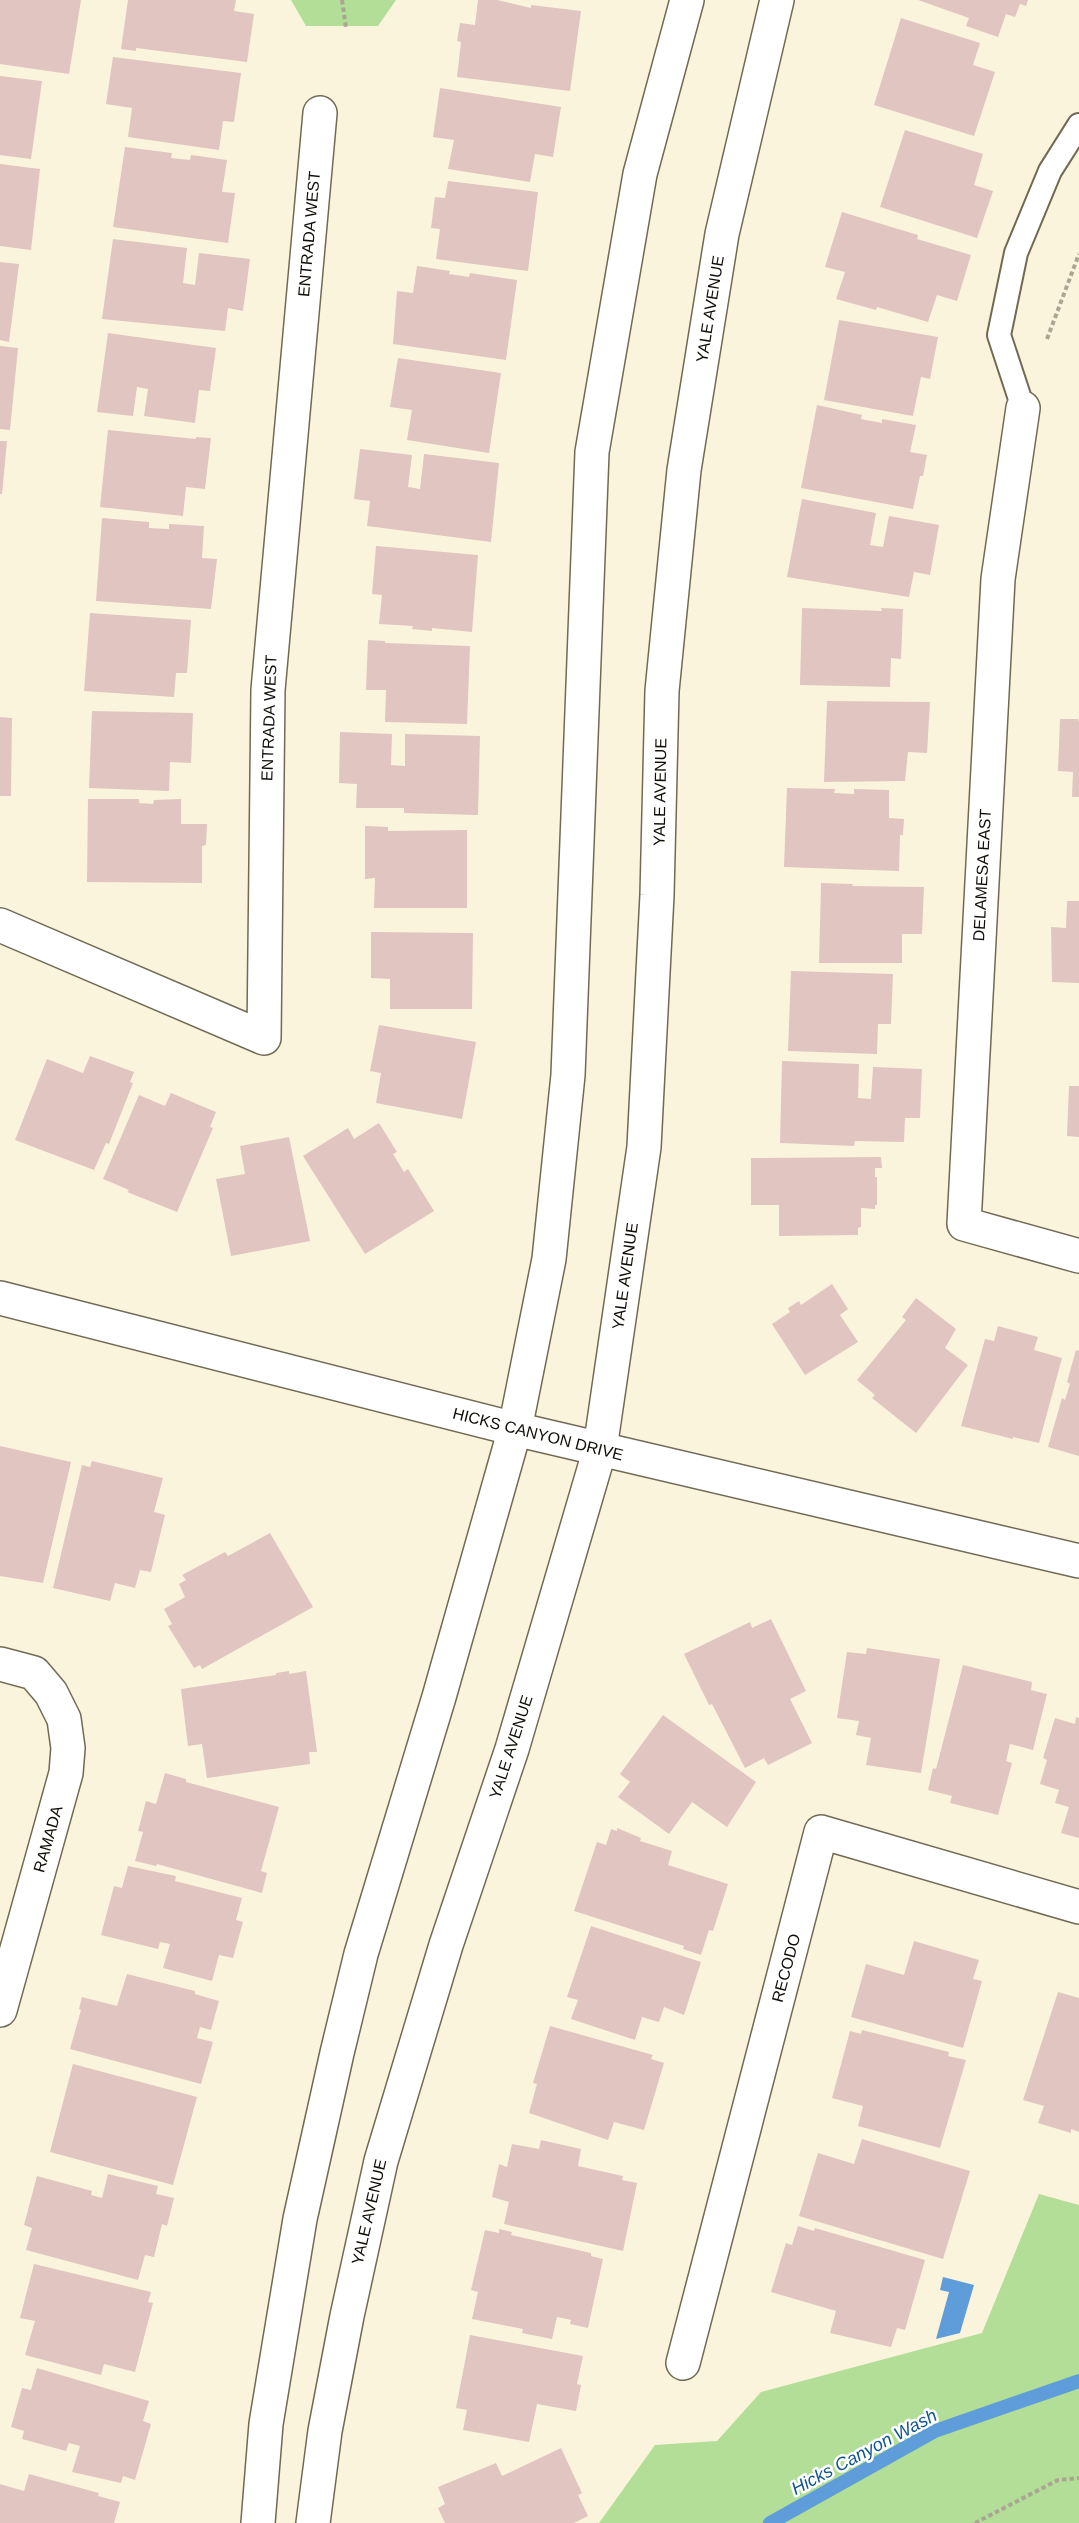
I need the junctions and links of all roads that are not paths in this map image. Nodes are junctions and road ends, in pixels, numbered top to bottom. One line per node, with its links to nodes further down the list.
1 (687, 0): 9 (main road)
2 (777, 0): 10 (main road, YALE AVENUE)
3 (320, 113): 6 (main road, ENTRADA WEST)
4 (1079, 125): 5 (lane)
5 (1023, 408): 7 (main road, DELAMESA EAST)
6 (0, 925)
7 (1079, 1256)
8 (0, 1298): 9 (main road, HICKS CANYON DRIVE)
9 (515, 1429): 10 (main road, HICKS CANYON DRIVE); 16 (main road)
10 (600, 1449): 11 (main road, HICKS CANYON DRIVE); 17 (main road, YALE AVENUE)
11 (1079, 1562)
12 (0, 1664): 14 (main road, RAMADA)
13 (1079, 1907): 15 (main road, RECODO)
14 (0, 2010)
15 (683, 2363)
16 (258, 2523)
17 (313, 2523)

